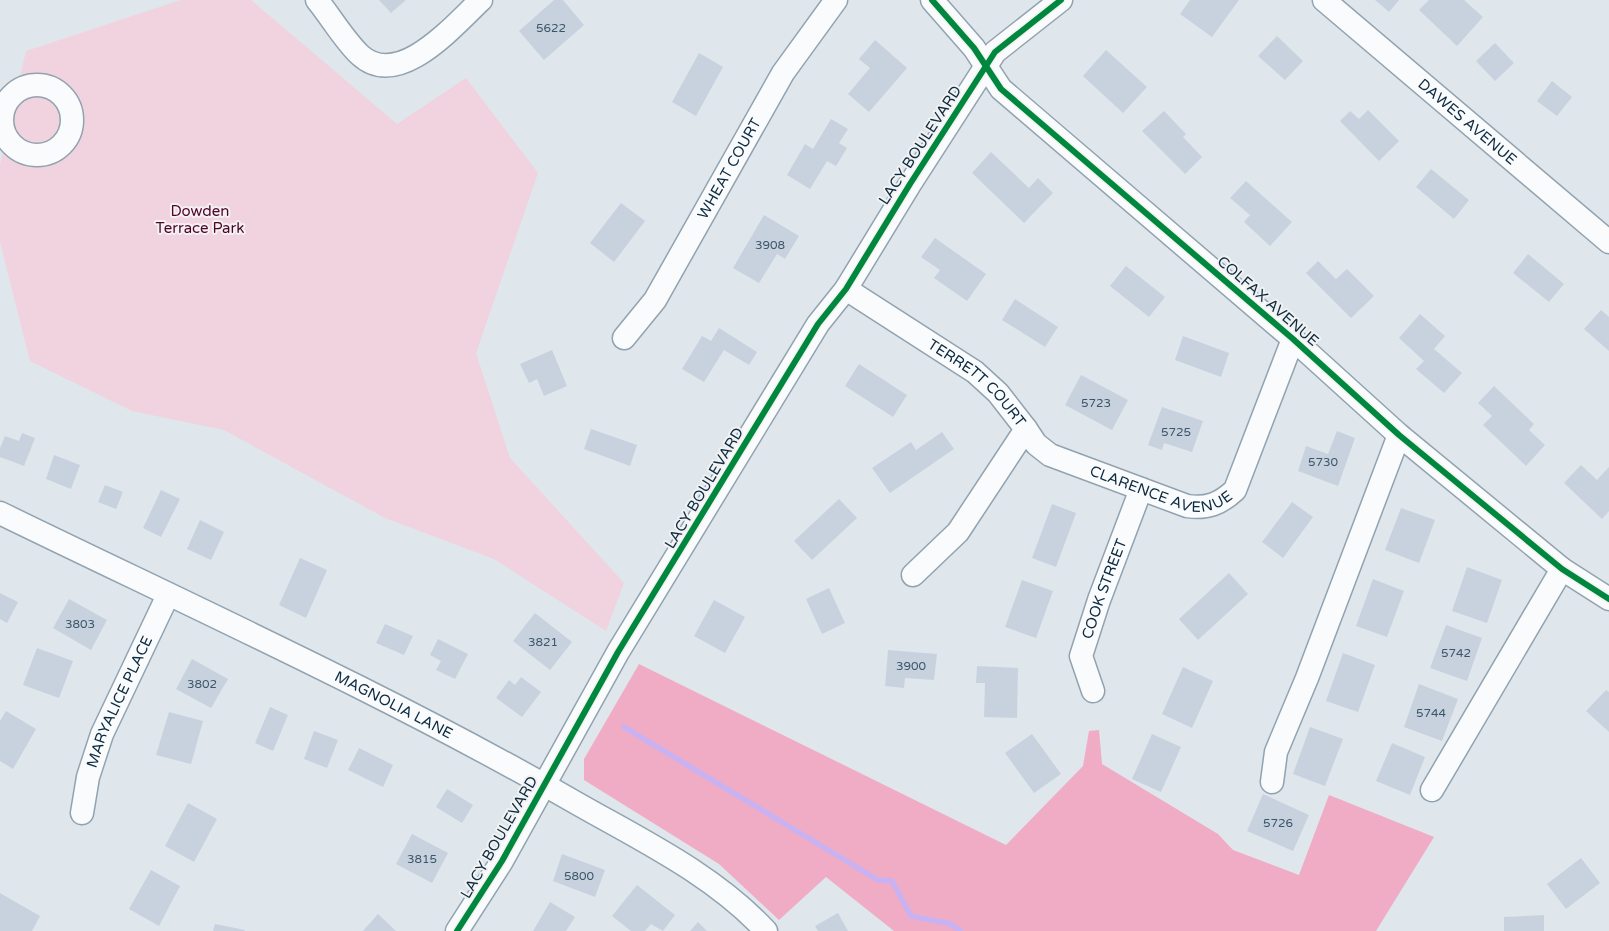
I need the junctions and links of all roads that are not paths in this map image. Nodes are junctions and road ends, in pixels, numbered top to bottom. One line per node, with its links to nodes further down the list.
1 (318, 0): 2 (street)
2 (481, 0)
3 (836, 0): 10 (street, WHEAT COURT)
4 (932, 0): 7 (street, COLFAX AVENUE)
5 (1061, 0): 7 (street, LACY BOULEVARD)
6 (1324, 0): 8 (street, DAWES AVENUE)
7 (987, 66): 9 (street, LACY BOULEVARD); 11 (street, COLFAX AVENUE)
8 (1609, 242)
9 (846, 288): 12 (street, TERRETT COURT); 22 (street, LACY BOULEVARD)
10 (624, 338)
11 (1293, 339): 13 (street, COLFAX AVENUE); 14 (street, CLARENCE AVENUE)
12 (1026, 429): 14 (street, CLARENCE AVENUE); 17 (street, TERRETT COURT)
13 (1399, 435): 16 (street, COLFAX AVENUE); 21 (street)
14 (1141, 489): 20 (street, COOK STREET)
15 (0, 513): 18 (street, MAGNOLIA LANE)
16 (1562, 569): 19 (street, COLFAX AVENUE); 23 (street)
17 (914, 575)
18 (168, 595): 22 (street, MAGNOLIA LANE); 24 (street, MARYALICE PLACE)
19 (1609, 599)
20 (1093, 690)
21 (1272, 782)
22 (545, 785): 25 (street, LACY BOULEVARD); 26 (street, MAGNOLIA LANE)
23 (1432, 790)
24 (82, 813)
25 (457, 931)
26 (766, 931)

